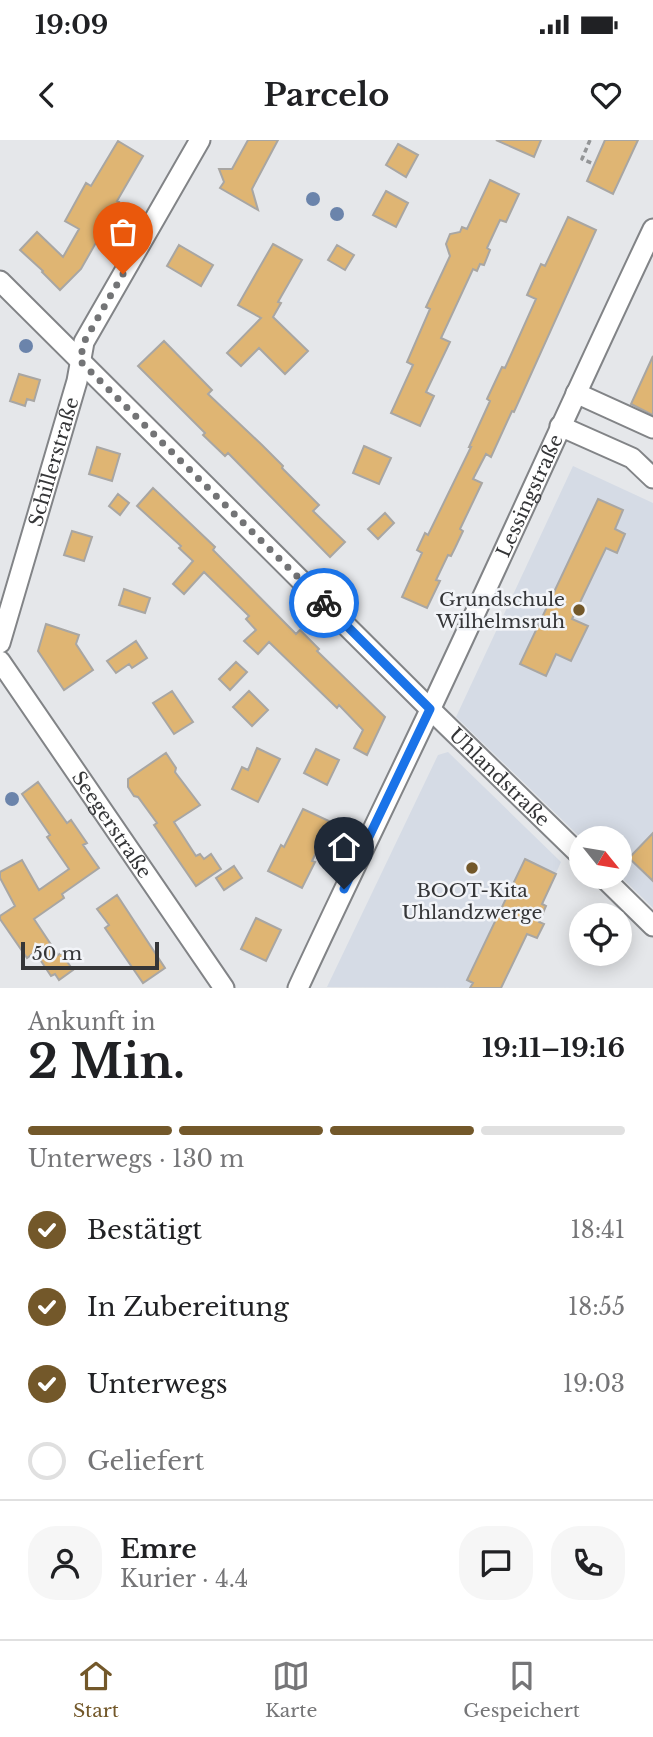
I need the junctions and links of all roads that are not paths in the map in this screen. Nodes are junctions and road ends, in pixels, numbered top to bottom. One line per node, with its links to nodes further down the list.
1 (200, 140): 4 (street, Schillerstraße)
2 (653, 231): 5 (street, Lessingstraße)
3 (0, 281): 4 (street, Uhlandstraße)
4 (80, 361): 9 (street, Schillerstraße); 11 (street, Uhlandstraße)
5 (576, 393): 6 (street, Lessingstraße); 7 (street)
6 (560, 426): 8 (street); 11 (street, Lessingstraße)
7 (653, 428)
8 (653, 478)
9 (0, 643)
10 (0, 661): 15 (street, Seegerstraße)
11 (430, 709): 12 (street, Uhlandstraße); 16 (street, Lessingstraße)
12 (569, 844)
13 (615, 889): 14 (street)
14 (653, 926)
15 (224, 988)
16 (298, 988)

